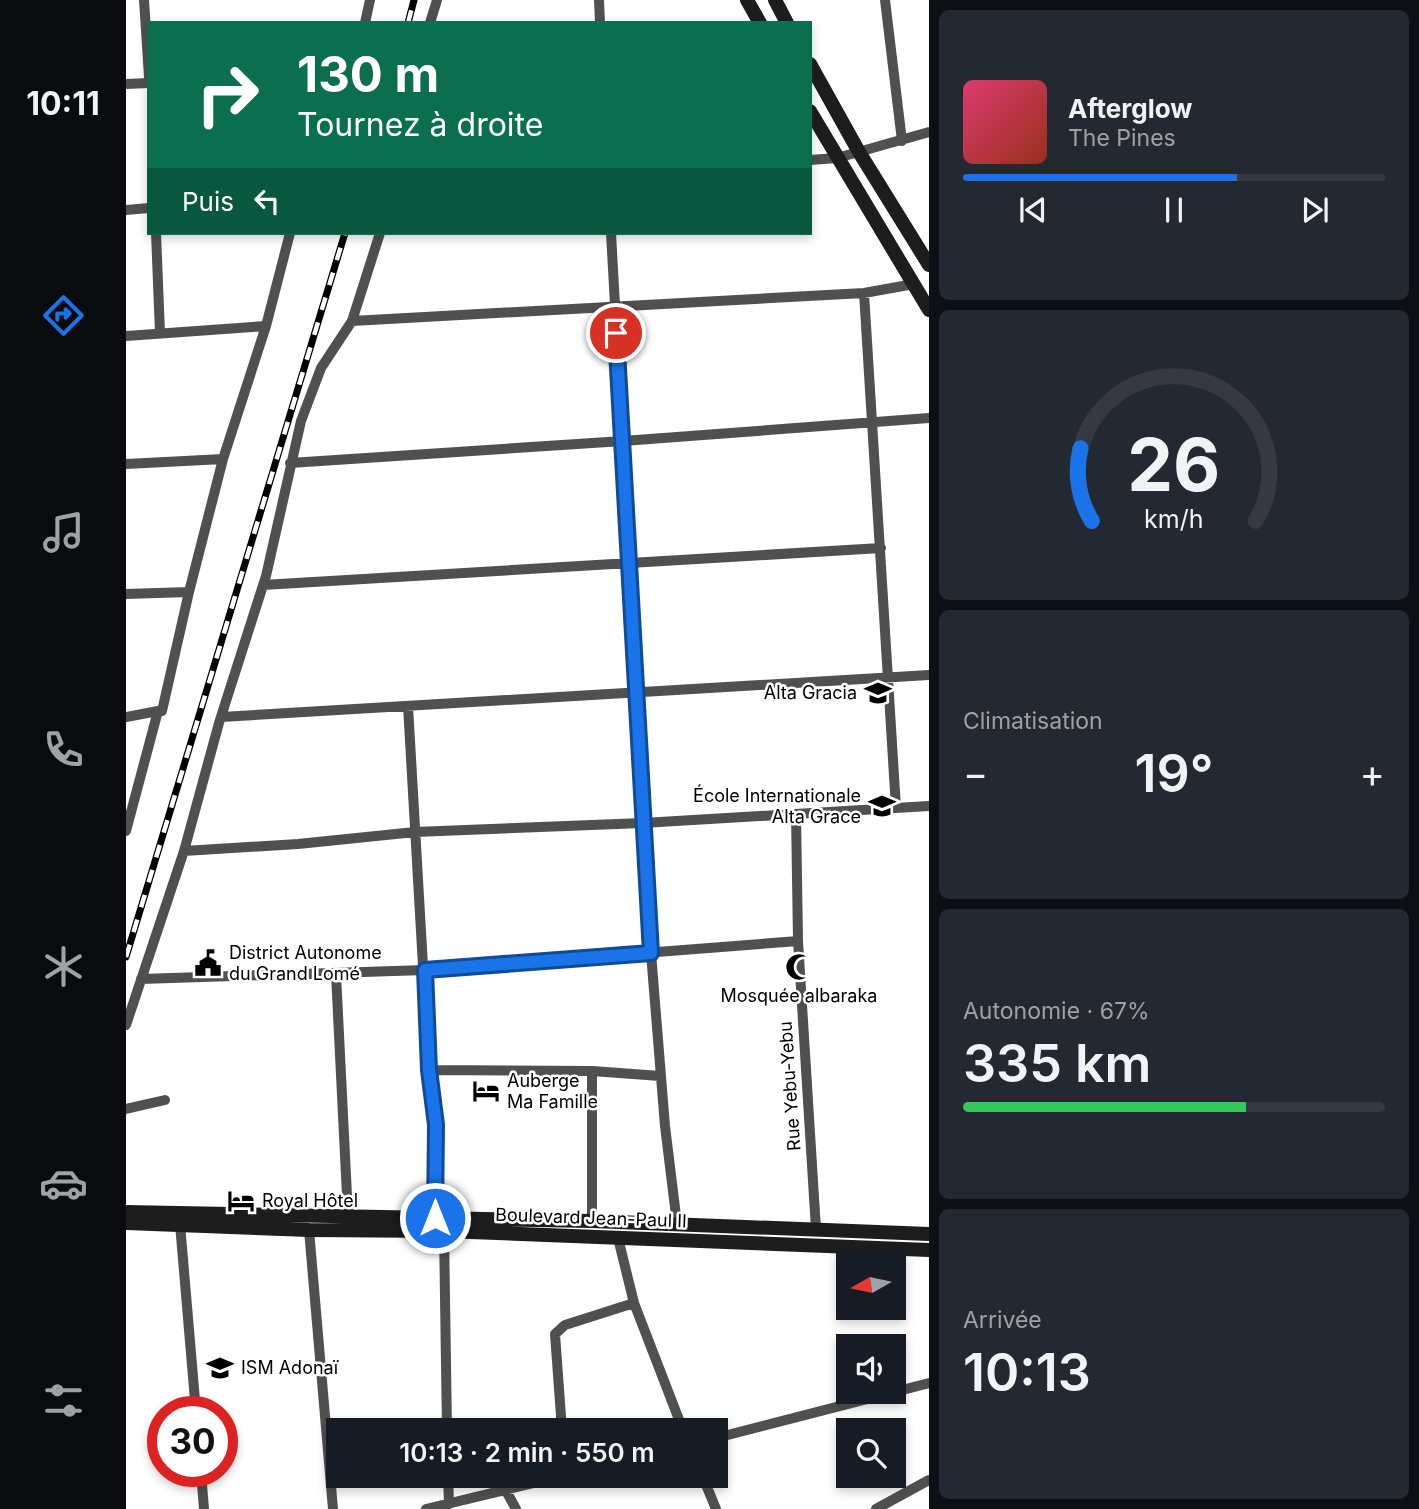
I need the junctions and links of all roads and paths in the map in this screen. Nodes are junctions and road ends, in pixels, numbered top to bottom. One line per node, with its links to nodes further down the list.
1 (144, 0): 13 (street)
2 (370, 0): 8 (street)
3 (437, 0): 9 (street)
4 (599, 0): 10 (street)
5 (747, 0): 11 (main road)
6 (775, 0): 12 (main road)
7 (885, 0): 19 (street)
8 (365, 21)
9 (431, 21)
10 (600, 21)
11 (759, 21)
12 (786, 21)
13 (147, 47)
14 (812, 68): 20 (main road)
15 (147, 83): 16 (street)
16 (126, 84)
17 (812, 114): 21 (main road)
18 (929, 132): 19 (street)
19 (902, 141): 20 (street)
20 (859, 152): 21 (street); 29 (main road)
21 (837, 158): 22 (street); 30 (main road)
22 (812, 160)
23 (147, 208): 24 (street)
24 (126, 210)
25 (156, 235): 36 (street)
26 (289, 235): 35 (street)
27 (379, 235): 34 (street)
28 (611, 235): 32 (street)
29 (929, 265)
30 (914, 284): 31 (street); 33 (main road)
31 (864, 293): 32 (street); 39 (street)
32 (615, 306): 34 (street); 40 (street)
33 (929, 310)
34 (352, 321): 42 (street)
35 (266, 326): 36 (street); 41 (street)
36 (160, 333): 37 (street)
37 (126, 336)
38 (929, 418): 39 (street)
39 (874, 422): 40 (street); 44 (street)
40 (622, 441): 42 (street); 45 (street)
41 (223, 459): 43 (street); 47 (street)
42 (290, 463): 46 (street)
43 (126, 464)
44 (881, 548): 45 (street); 50 (street)
45 (629, 563): 46 (street); 51 (street)
46 (263, 585): 55 (street)
47 (189, 592): 48 (street); 53 (street)
48 (126, 594)
49 (929, 674): 50 (street)
50 (888, 677): 51 (street); 57 (street)
51 (636, 692): 52 (street); 59 (street)
52 (408, 706): 55 (street); 61 (street)
53 (158, 711): 54 (street); 60 (street)
54 (126, 717)
55 (221, 717): 62 (street)
56 (929, 806): 57 (street)
57 (896, 808): 58 (street)
58 (796, 814): 59 (street); 63 (street, Rue Yebu-Yebu)
59 (643, 823): 61 (street); 64 (street)
60 (126, 831)
61 (415, 832): 62 (street); 65 (street)
62 (184, 851): 67 (street)
63 (799, 941): 64 (street); 81 (street, Rue Yebu-Yebu)
64 (651, 953): 65 (street); 71 (street)
65 (425, 970): 66 (street); 69 (street)
66 (336, 974): 67 (street); 75 (street)
67 (141, 979): 68 (street)
68 (126, 1025)
69 (429, 1070): 70 (street); 76 (street)
70 (592, 1071): 71 (street); 77 (street)
71 (660, 1076): 80 (street)
72 (165, 1100): 73 (street)
73 (126, 1110)
74 (126, 1212): 75 (main road, Boulevard Jean-Paul II)
75 (348, 1216): 76 (main road, Boulevard Jean-Paul II)
76 (435, 1218): 77 (main road, Boulevard Jean-Paul II)
77 (592, 1221): 80 (main road, Boulevard Jean-Paul II)
78 (126, 1223): 79 (main road, Boulevard Jean-Paul II)
79 (180, 1224): 82 (main road, Boulevard Jean-Paul II); 89 (street)
80 (677, 1224): 81 (main road, Boulevard Jean-Paul II)
81 (816, 1228): 84 (main road, Boulevard Jean-Paul II)
82 (309, 1230): 83 (main road, Boulevard Jean-Paul II); 102 (street)
83 (444, 1231): 85 (main road, Boulevard Jean-Paul II); 90 (street)
84 (929, 1234)
85 (618, 1238): 86 (main road, Boulevard Jean-Paul II); 87 (street)
86 (929, 1250)
87 (634, 1303): 91 (street); 92 (street)
88 (929, 1383): 93 (street)
89 (195, 1396)
90 (447, 1418)
91 (561, 1418)
92 (678, 1418)
93 (728, 1435)
94 (929, 1480): 106 (street)
95 (202, 1487): 101 (street)
96 (448, 1488): 100 (street)
97 (509, 1488): 99 (street)
98 (707, 1488): 105 (street)
99 (505, 1489): 100 (street); 104 (street)
100 (449, 1504): 103 (street)
101 (204, 1509)
102 (332, 1509)
103 (426, 1509)
104 (516, 1509)
105 (716, 1509)
106 (876, 1509)

